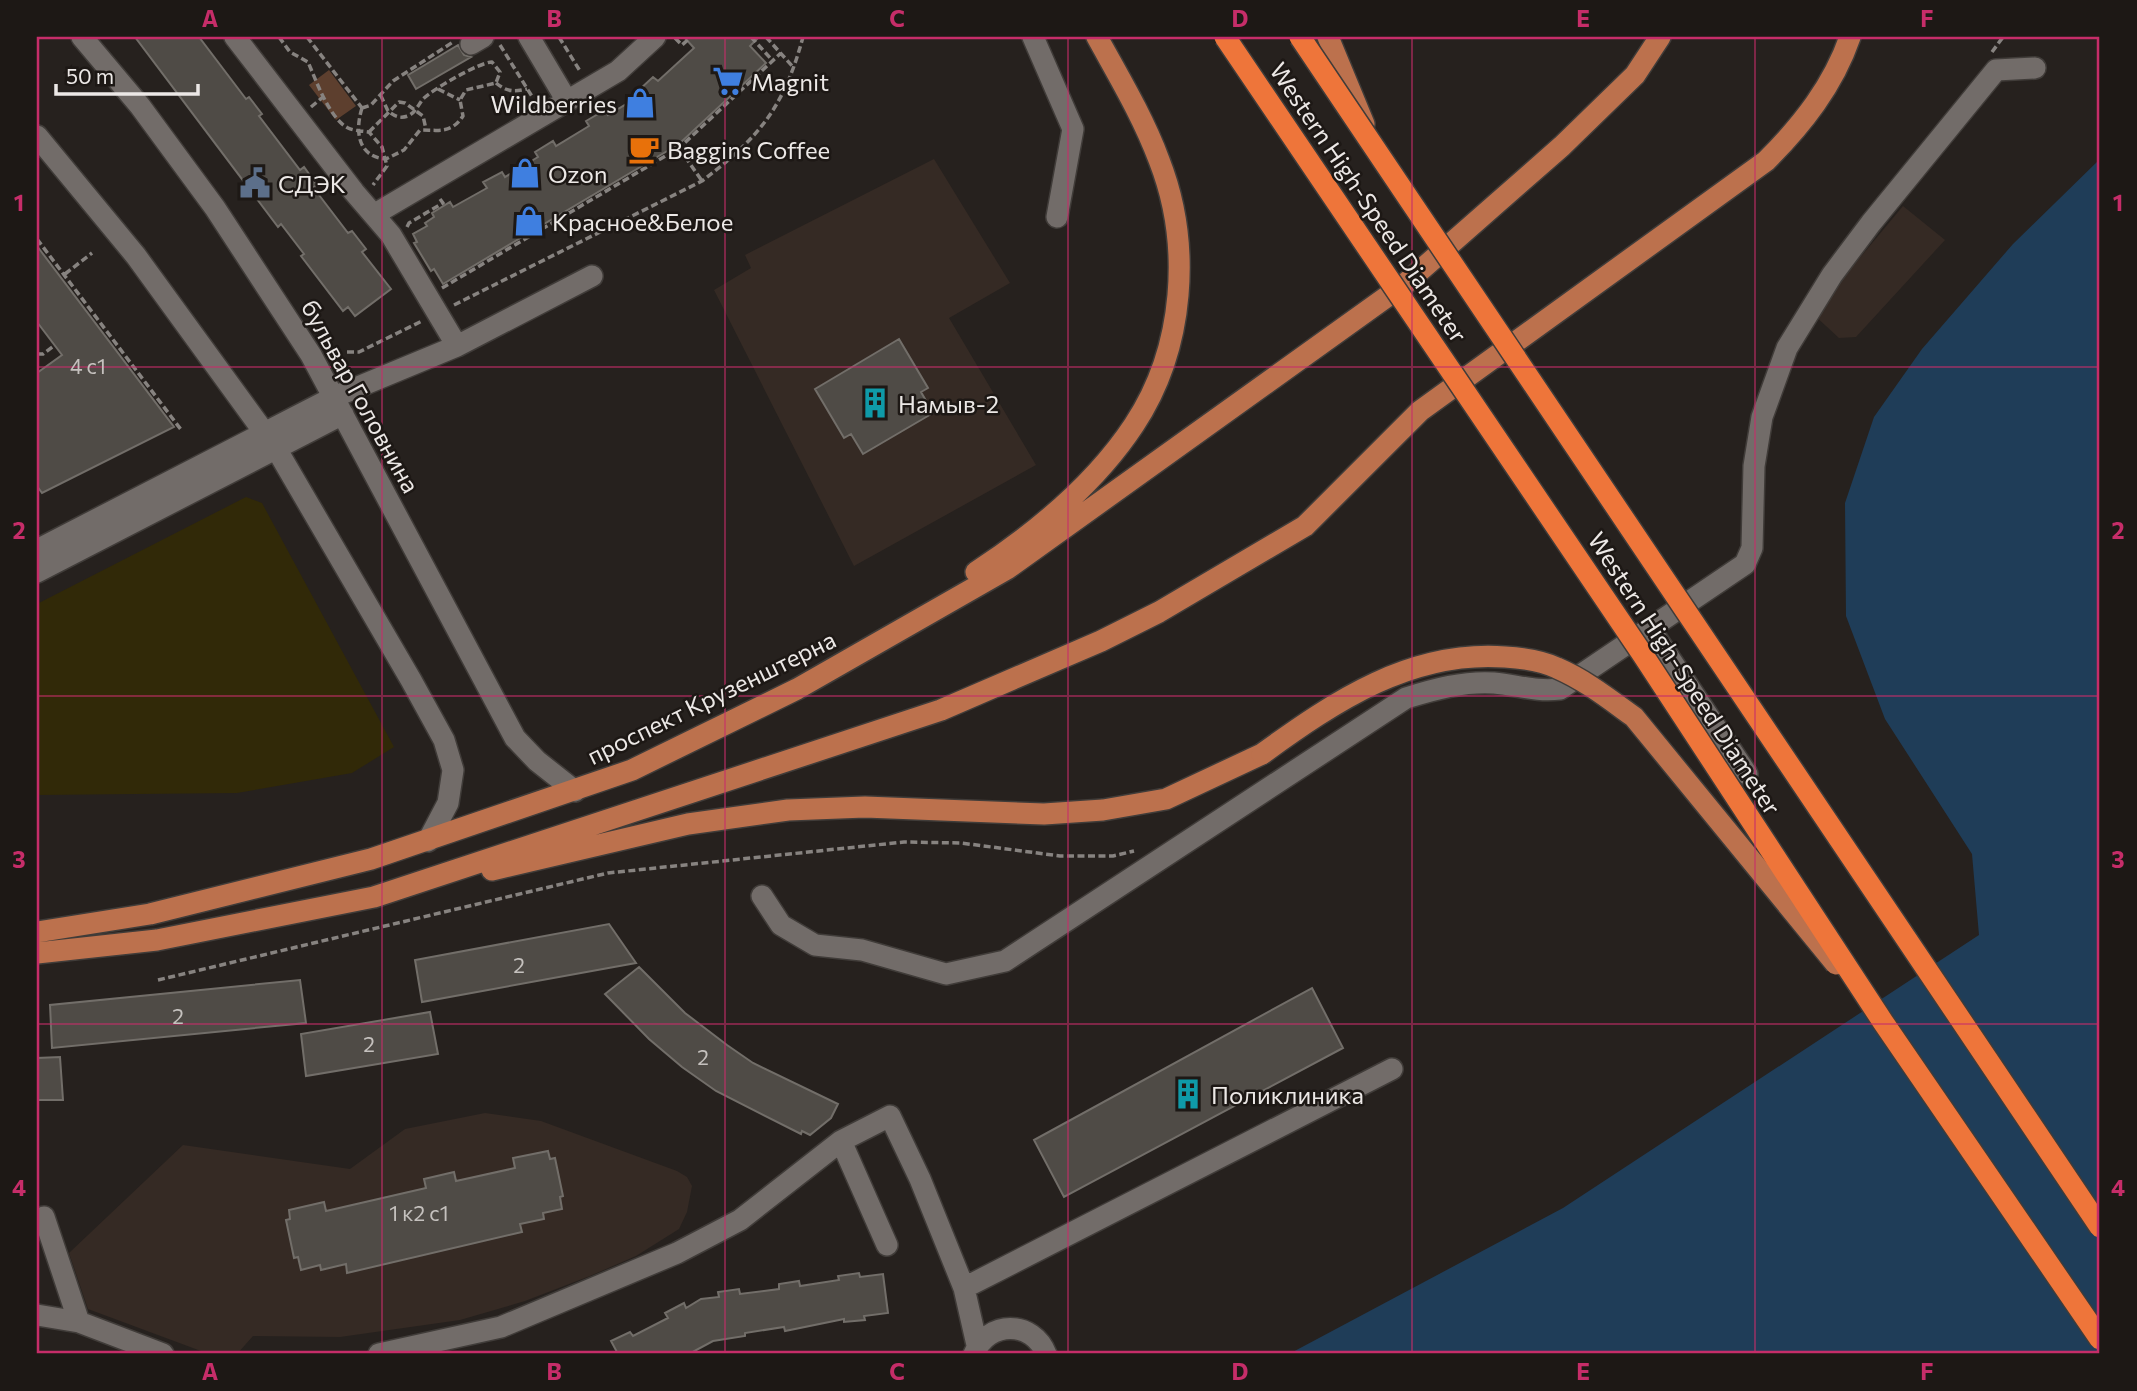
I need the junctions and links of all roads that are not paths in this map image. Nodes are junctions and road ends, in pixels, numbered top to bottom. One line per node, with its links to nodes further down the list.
1 (82, 37): 20 (street, бульвар Головнина)
2 (235, 37): 16 (street)
3 (528, 37): 13 (street)
4 (655, 37): 13 (street)
5 (1033, 37): 17 (street)
6 (1097, 37): 25 (main road)
7 (1225, 37): 33 (highway, Western High-Speed Diameter, bridge)
8 (1300, 37): 15 (highway, Western High-Speed Diameter, bridge)
9 (1328, 37): 15 (main road)
10 (1660, 37): 25 (main road, проспект Крузенштерна)
11 (1850, 37): 29 (main road)
12 (2035, 68): 24 (street)
13 (567, 101): 16 (street)
14 (37, 136): 21 (street)
15 (1370, 139): 37 (highway, Western High-Speed Diameter, bridge)
16 (375, 214): 19 (street)
17 (1058, 217)
18 (592, 276): 19 (street)
19 (457, 346): 20 (street)
20 (339, 406): 21 (street); 27 (street, бульвар Головнина)
21 (272, 442): 22 (street); 23 (street); 28 (street)
22 (37, 550)
23 (37, 572)
24 (1650, 629): 26 (street); 30 (street)
25 (797, 688): 27 (main road, проспект Крузенштерна)
26 (1747, 774)
27 (575, 791): 28 (main road, проспект Крузенштерна)
28 (428, 841): 31 (main road, проспект Крузенштерна)
29 (374, 897): 32 (main road); 33 (main road, bridge)
30 (762, 897)
31 (37, 932)
32 (37, 953)
33 (1884, 1022): 42 (highway, Western High-Speed Diameter, bridge)
34 (1392, 1069): 39 (street)
35 (841, 1141): 38 (street); 39 (street); 45 (street)
36 (44, 1217): 41 (street)
37 (2100, 1227)
38 (887, 1245)
39 (964, 1288): 43 (street)
40 (37, 1315): 41 (street)
41 (79, 1322): 44 (street)
42 (2100, 1339)
43 (976, 1350): 46 (street)
44 (163, 1354)
45 (379, 1354)
46 (1046, 1354)

